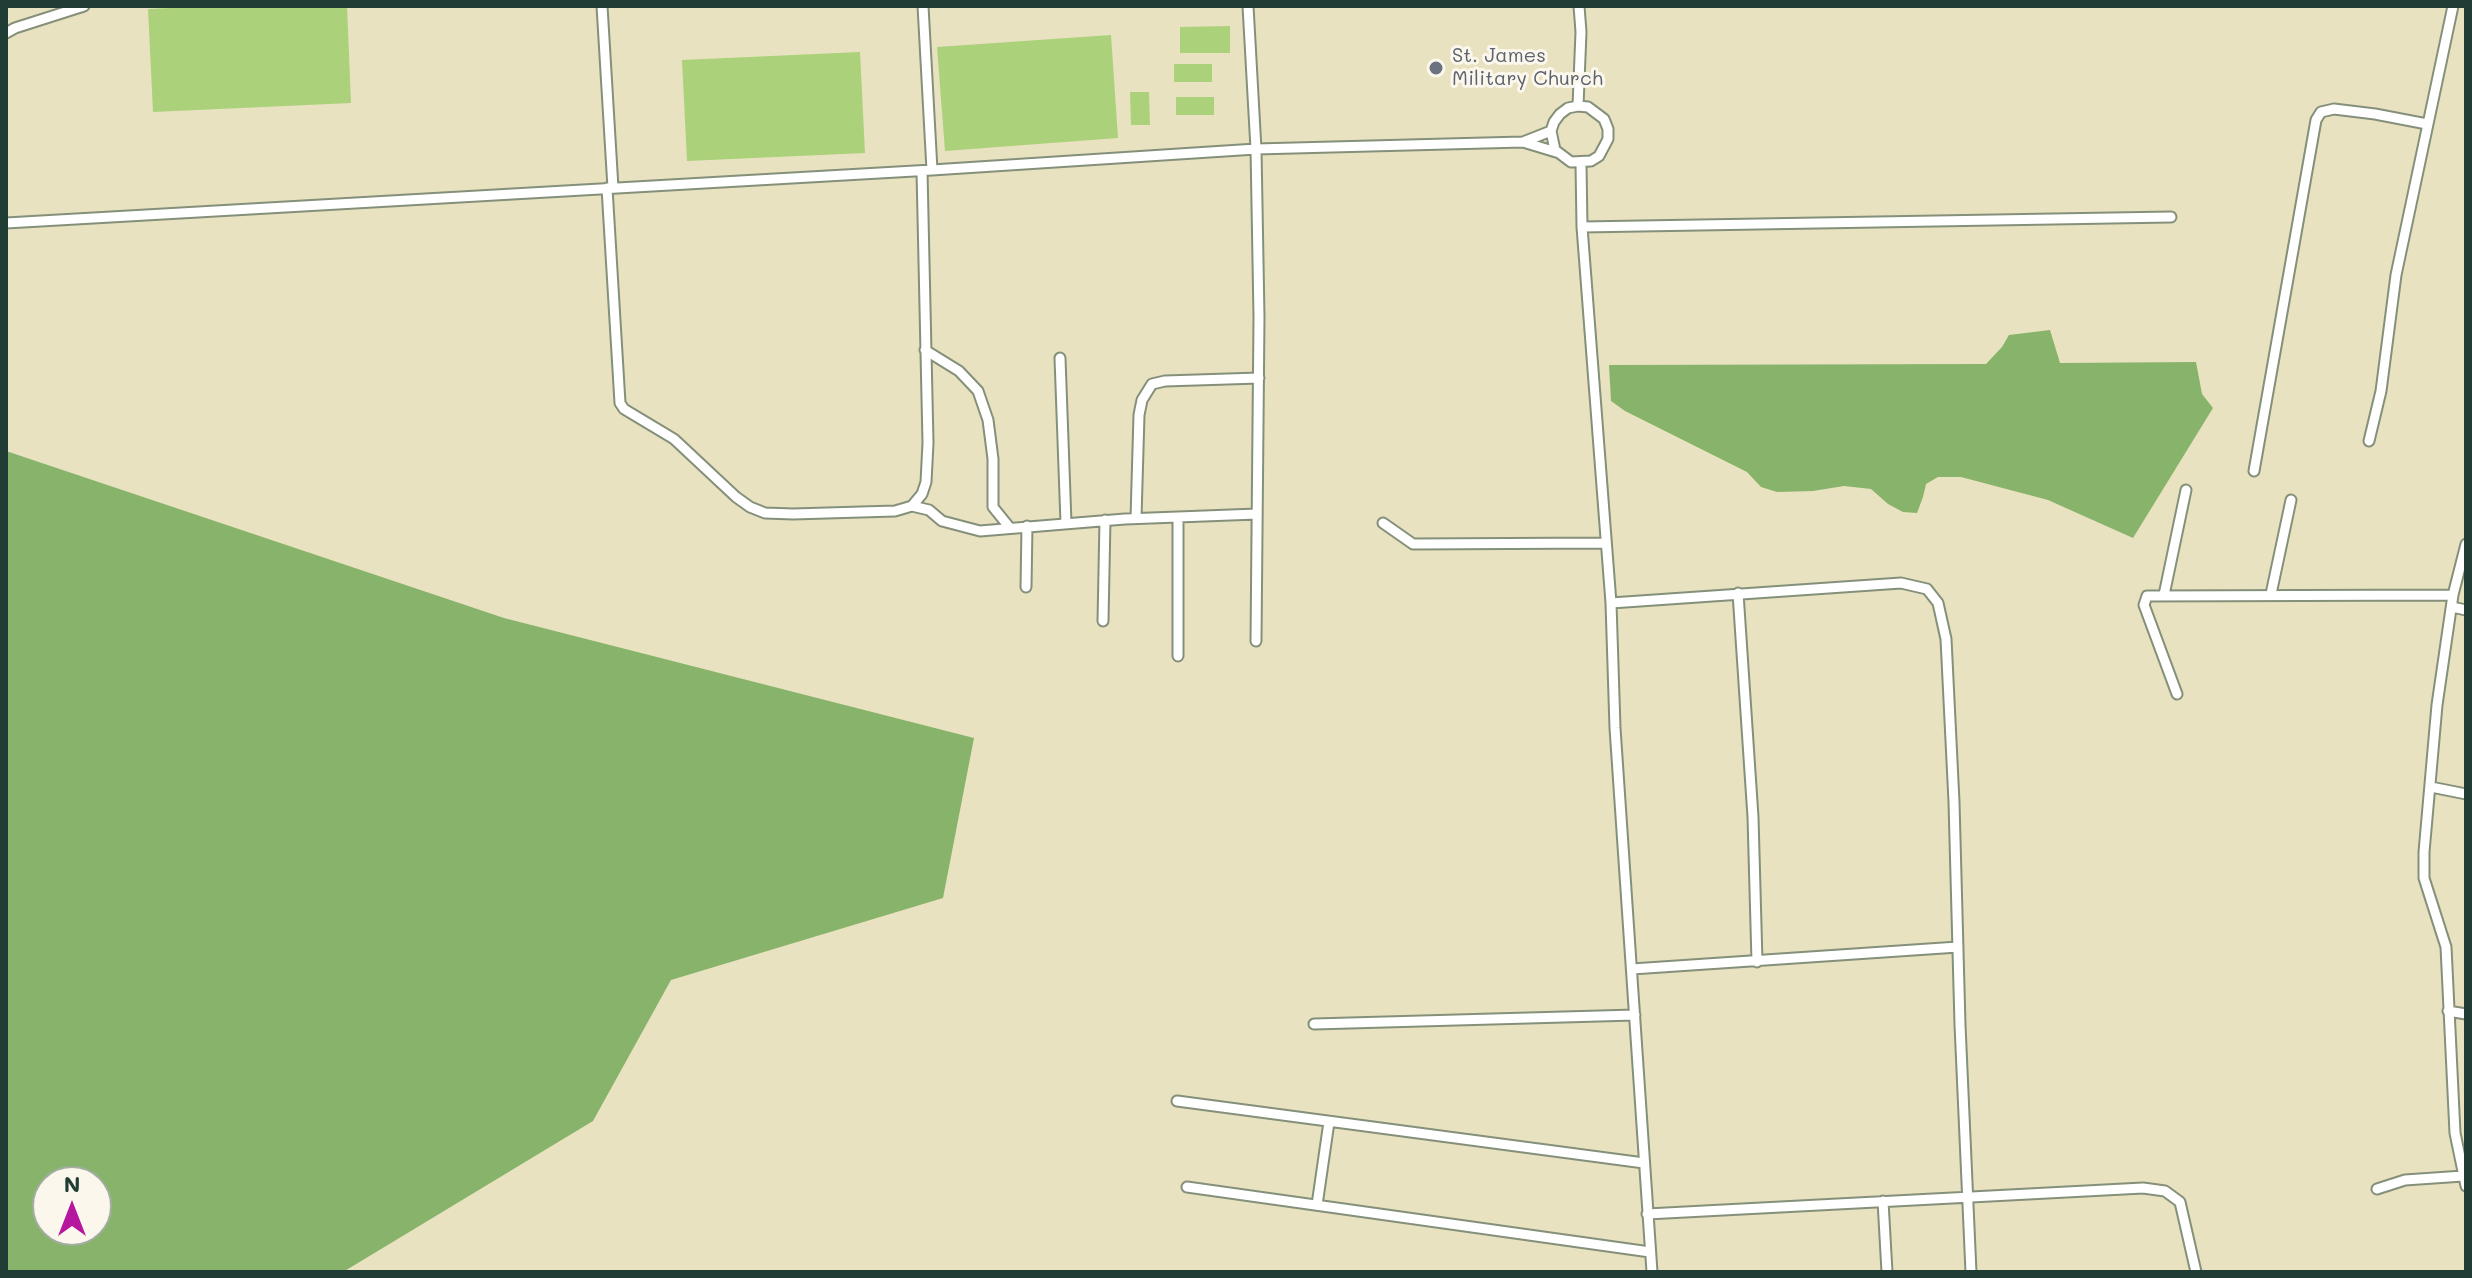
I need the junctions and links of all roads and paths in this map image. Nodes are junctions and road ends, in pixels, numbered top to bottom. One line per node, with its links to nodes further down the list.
1 (84, 6): 7 (street)
2 (602, 6): 16 (street)
3 (923, 6): 15 (street)
4 (1248, 6): 12 (street)
5 (1579, 6): 8 (street)
6 (2453, 6): 9 (street)
7 (6, 33)
8 (1578, 106): 10 (street); 14 (street)
9 (2427, 124): 23 (street); 24 (street)
10 (1551, 131): 11 (street); 13 (street)
11 (1523, 142): 12 (street); 13 (street)
12 (1256, 149): 15 (street); 22 (street)
13 (1556, 152): 14 (street)
14 (1581, 164): 19 (street)
15 (927, 170): 16 (street); 20 (street)
16 (610, 188): 18 (street); 27 (street)
17 (2171, 217): 19 (street)
18 (6, 223)
19 (1582, 227): 36 (street)
20 (925, 350): 27 (street); 35 (street)
21 (1060, 358): 32 (street)
22 (1259, 378): 28 (street); 30 (street)
23 (2369, 441)
24 (2254, 471)
25 (2186, 490): 41 (street)
26 (2291, 500): 40 (street)
27 (912, 506): 35 (street)
28 (1257, 514): 29 (street); 47 (street)
29 (1178, 517): 30 (street); 48 (street)
30 (1136, 518): 31 (street)
31 (1105, 520): 32 (street); 46 (street)
32 (1066, 523): 34 (street)
33 (1383, 523): 36 (street)
34 (1027, 526): 35 (street); 38 (street)
35 (1010, 528)
36 (1605, 543): 43 (street)
37 (2466, 544): 42 (street)
38 (1026, 587)
39 (1738, 593): 43 (street); 52 (street); 53 (street)
40 (2271, 594): 41 (street); 42 (street)
41 (2164, 595): 49 (street)
42 (2453, 595): 44 (street)
43 (1611, 603): 54 (street)
44 (2452, 607): 45 (street); 50 (street)
45 (2466, 610)
46 (1103, 621)
47 (1256, 641)
48 (1178, 656)
49 (2177, 694)
50 (2431, 787): 51 (street); 55 (street)
51 (2466, 794)
52 (1958, 947): 53 (street); 66 (street)
53 (1757, 962): 54 (street)
54 (1632, 969): 57 (street)
55 (2448, 1011): 56 (street); 61 (street)
56 (2466, 1014)
57 (1635, 1015): 58 (street); 62 (street)
58 (1314, 1024)
59 (1177, 1101): 60 (street)
60 (1329, 1122): 62 (street); 68 (street)
61 (2462, 1145): 63 (street)
62 (1644, 1163): 69 (street)
63 (2465, 1181): 65 (street)
64 (1187, 1187): 68 (street)
65 (2377, 1189)
66 (1968, 1196): 67 (street); 73 (street); 74 (street)
67 (1883, 1201): 69 (street); 72 (street)
68 (1317, 1205): 70 (street)
69 (1647, 1214): 70 (street)
70 (1650, 1252): 71 (street)
71 (1652, 1272)
72 (1887, 1272)
73 (1971, 1272)
74 (2196, 1272)

